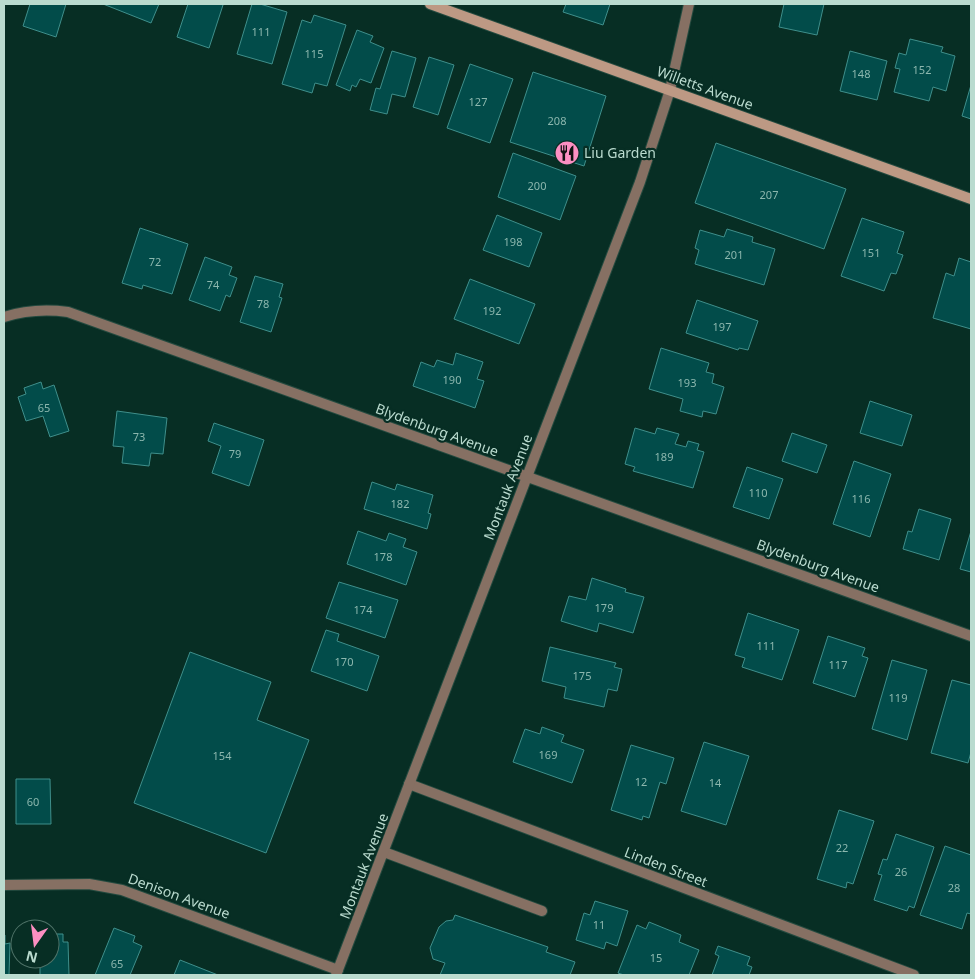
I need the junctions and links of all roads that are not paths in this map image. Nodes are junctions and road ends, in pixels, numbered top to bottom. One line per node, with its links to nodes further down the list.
1 (430, 4): 3 (main road, Willetts Avenue)
2 (689, 4): 3 (street, Montauk Avenue)
3 (670, 90): 4 (main road, Willetts Avenue); 6 (street, Montauk Avenue)
4 (971, 199)
5 (4, 317): 6 (street, Blydenburg Avenue)
6 (527, 476): 7 (street, Blydenburg Avenue); 8 (street, Montauk Avenue)
7 (971, 636)
8 (410, 784): 9 (street, Montauk Avenue); 13 (street, Linden Street)
9 (384, 852): 11 (street); 12 (street, Montauk Avenue)
10 (4, 885): 12 (street, Denison Avenue)
11 (542, 911)
12 (337, 972)
13 (914, 975)

